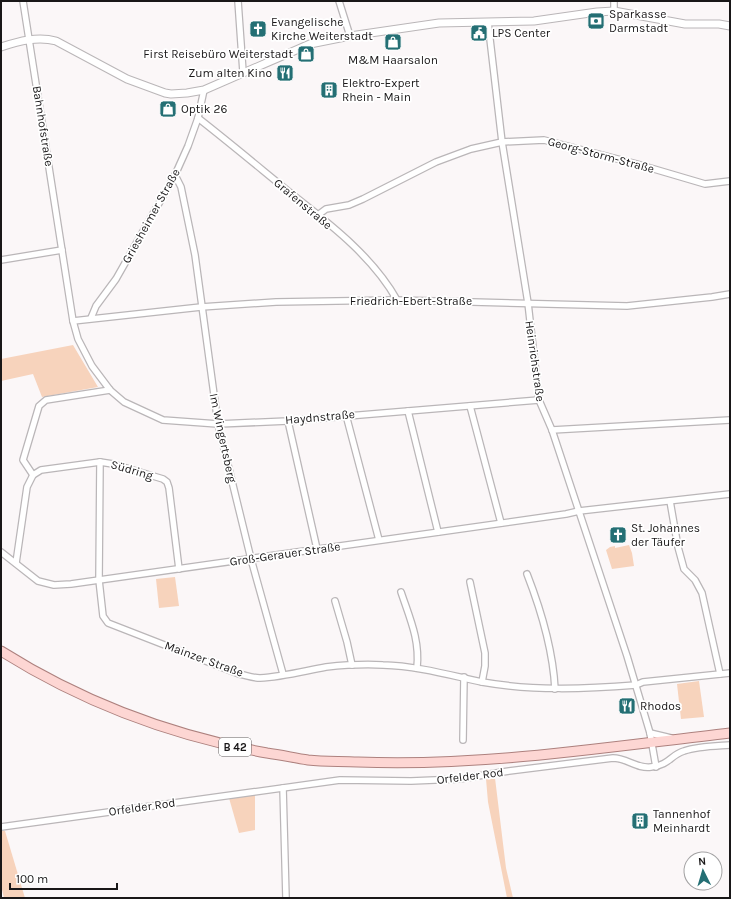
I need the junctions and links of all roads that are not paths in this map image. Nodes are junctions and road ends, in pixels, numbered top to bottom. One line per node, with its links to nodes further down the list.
1 (23, 1): 9 (street, Bahnhofstraße)
2 (238, 1): 11 (street)
3 (339, 1): 8 (street)
4 (614, 1): 5 (street)
5 (614, 11): 6 (street); 7 (street)
6 (488, 22): 8 (street); 14 (street, Heinrichstraße)
7 (730, 26)
8 (350, 36): 11 (street)
9 (30, 39): 10 (street); 12 (street); 18 (street, Bahnhofstraße)
10 (1, 47)
11 (243, 72): 12 (street)
12 (204, 90): 13 (street, Griesheimer Straße)
13 (198, 118): 15 (street, Griesheimer Straße); 17 (street, Grafenstraße)
14 (502, 142): 16 (street, Georg-Storm-Straße); 17 (street, Georg-Storm-Straße); 22 (street, Heinrichstraße)
15 (175, 175): 23 (street, Im Wingertsberg); 24 (street, Griesheimer Straße)
16 (730, 181)
17 (318, 215): 21 (street, Grafenstraße)
18 (62, 250): 19 (street); 25 (street, Bahnhofstraße)
19 (1, 260)
20 (730, 294): 22 (street, Friedrich-Ebert-Straße)
21 (397, 300): 22 (street, Friedrich-Ebert-Straße); 23 (street, Friedrich-Ebert-Straße)
22 (528, 303): 27 (street, Heinrichstraße)
23 (201, 307): 24 (street, Friedrich-Ebert-Straße); 33 (street, Im Wingertsberg)
24 (91, 318): 25 (street)
25 (73, 321): 26 (street, Haydnstraße)
26 (110, 390): 33 (street, Haydnstraße); 36 (street)
27 (538, 400): 28 (street, Haydnstraße); 34 (street, Heinrichstraße)
28 (470, 406): 29 (street, Haydnstraße); 40 (street)
29 (408, 411): 30 (street, Haydnstraße); 41 (street)
30 (346, 415): 31 (street, Haydnstraße); 42 (street)
31 (288, 420): 33 (street, Haydnstraße); 43 (street)
32 (730, 420): 34 (street)
33 (218, 424): 45 (street, Im Wingertsberg)
34 (552, 430): 39 (street, Heinrichstraße)
35 (100, 462): 36 (street, Südring); 47 (street, Südring); 49 (street, Mainzer Straße)
36 (33, 475): 46 (street)
37 (730, 494): 38 (street, Groß-Gerauer Straße)
38 (670, 501): 39 (street, Groß-Gerauer Straße); 58 (street)
39 (578, 511): 40 (street, Groß-Gerauer Straße); 61 (street, Heinrichstraße)
40 (501, 523): 41 (street, Groß-Gerauer Straße)
41 (438, 532): 42 (street, Groß-Gerauer Straße)
42 (379, 540): 43 (street, Groß-Gerauer Straße)
43 (317, 549): 45 (street, Groß-Gerauer Straße)
44 (1, 552): 46 (street, Groß-Gerauer Straße)
45 (251, 559): 47 (street, Groß-Gerauer Straße); 57 (street, Im Wingertsberg)
46 (16, 563): 49 (street, Groß-Gerauer Straße)
47 (179, 569): 49 (street, Groß-Gerauer Straße)
48 (527, 574): 62 (street)
49 (99, 580): 57 (street, Mainzer Straße)
50 (470, 582): 60 (street)
51 (401, 592): 55 (street)
52 (335, 601): 54 (street)
53 (1, 651): 67 (main road, B 42)
54 (352, 665): 55 (street, Mainzer Straße); 57 (street, Mainzer Straße)
55 (417, 668): 59 (street, Mainzer Straße)
56 (730, 673): 58 (street, Mainzer Straße)
57 (283, 674)
58 (720, 674): 61 (street, Mainzer Straße)
59 (464, 677): 60 (street, Mainzer Straße); 65 (street)
60 (482, 682): 62 (street, Mainzer Straße)
61 (636, 685): 62 (street, Mainzer Straße); 63 (street, Heinrichstraße)
62 (555, 688)
63 (650, 733): 66 (street); 67 (street, Heinrichstraße)
64 (730, 733): 66 (main road, B 42)
65 (463, 740)
66 (675, 740): 67 (main road, B 42)
67 (652, 742): 69 (street)
68 (730, 745): 69 (street)
69 (656, 767): 70 (street, Orfelder Rod)
70 (283, 788): 71 (street, Orfelder Rod); 72 (street)
71 (1, 827)
72 (286, 898)

